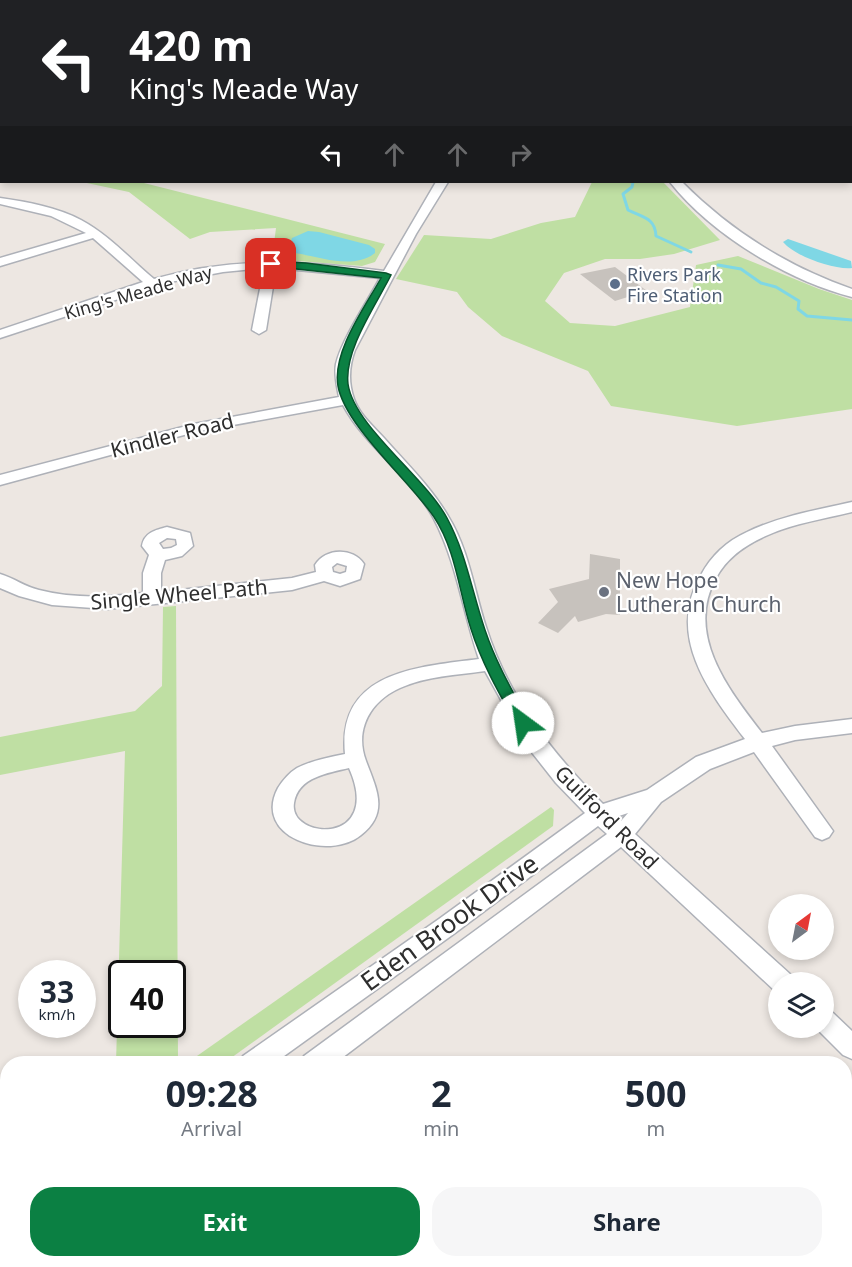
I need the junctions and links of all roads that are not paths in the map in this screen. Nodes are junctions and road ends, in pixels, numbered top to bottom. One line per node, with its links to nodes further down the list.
1 (441, 183): 9 (street, Guilford Road)
2 (677, 183): 5 (street)
3 (691, 183): 5 (street)
4 (0, 201): 6 (street)
5 (704, 207): 11 (street)
6 (95, 234): 7 (street); 10 (street)
7 (0, 262)
8 (271, 264): 9 (street, King's Meade Way); 10 (street, King's Meade Way); 12 (street)
9 (386, 275): 14 (street, Guilford Road)
10 (153, 284): 13 (street, King's Meade Way)
11 (852, 293)
12 (259, 330)
13 (0, 334)
14 (347, 400): 15 (street, Kindler Road); 21 (street, Guilford Road)
15 (0, 480)
16 (852, 507): 23 (street)
17 (158, 554): 20 (street)
18 (325, 575): 20 (street, Single Wheel Path)
19 (1, 582): 20 (street, Single Wheel Path)
20 (152, 598)
21 (490, 664): 24 (street); 26 (street, Guilford Road)
22 (852, 726): 23 (street, Eden Brook Drive)
23 (758, 742): 25 (street, Eden Brook Drive); 27 (street)
24 (355, 759): 24 (street)
25 (654, 796): 26 (street, Eden Brook Drive); 28 (street, Eden Brook Drive)
26 (599, 814): 28 (street, Guilford Road); 32 (street, Eden Brook Drive)
27 (822, 831)
28 (622, 835): 29 (street, Guilford Road); 33 (street, Eden Brook Drive)
29 (771, 972)
30 (834, 1030): 31 (street)
31 (852, 1047)
32 (263, 1056)
33 (324, 1056)

